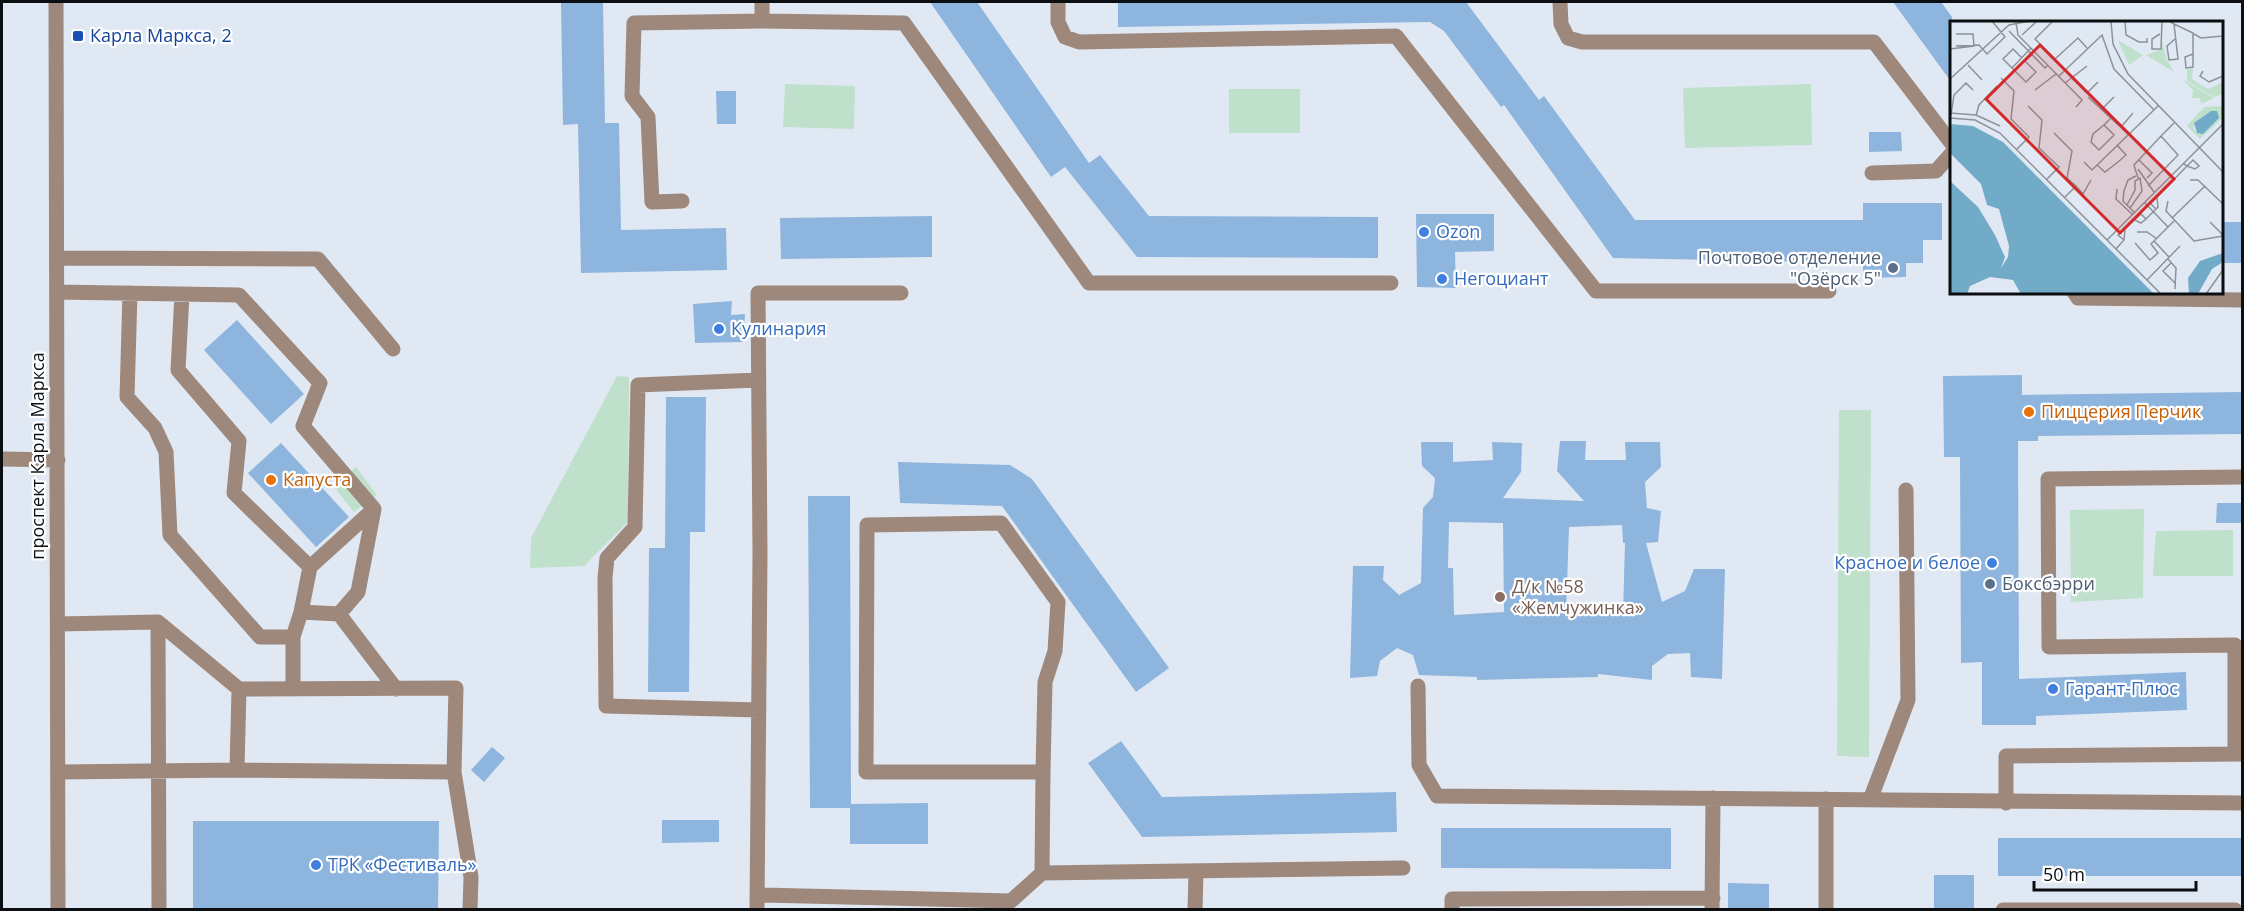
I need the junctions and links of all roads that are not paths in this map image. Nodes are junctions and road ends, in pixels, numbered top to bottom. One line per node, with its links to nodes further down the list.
1 (56, 2): 10 (street, проспект Карла Маркса)
2 (762, 2): 5 (street)
3 (1058, 2): 12 (street)
4 (1560, 2): 6 (street)
5 (762, 21): 9 (street); 11 (street)
6 (1950, 141)
7 (1950, 155): 8 (street)
8 (1872, 173)
9 (682, 201)
10 (57, 258): 13 (street, проспект Карла Маркса); 19 (street)
11 (1391, 284)
12 (1830, 291)
13 (57, 292): 14 (street); 22 (street, проспект Карла Маркса)
14 (130, 293): 16 (street); 31 (street)
15 (901, 293): 20 (street)
16 (182, 294): 25 (street); 26 (street)
17 (2075, 294): 18 (street)
18 (2242, 300)
19 (393, 349)
20 (758, 380): 36 (street); 36 (street)
21 (2, 459): 22 (street)
22 (58, 460): 30 (street, проспект Карла Маркса)
23 (2242, 477): 37 (street)
24 (1906, 490): 45 (street)
25 (374, 509): 26 (street); 28 (street)
26 (310, 567): 27 (street)
27 (301, 612): 28 (street); 31 (street)
28 (339, 614): 35 (street)
29 (158, 622): 30 (street); 33 (street); 39 (street)
30 (58, 624): 40 (street, проспект Карла Маркса)
31 (293, 637): 34 (street)
32 (1418, 686): 43 (street)
33 (239, 689): 34 (street); 38 (street)
34 (293, 689): 35 (street)
35 (396, 689): 41 (street)
36 (759, 710): 51 (street)
37 (2239, 754): 46 (street)
38 (237, 770): 39 (street); 41 (street)
39 (158, 771): 40 (street); 55 (street)
40 (59, 772): 54 (street, проспект Карла Маркса)
41 (454, 772): 56 (street)
42 (1043, 772): 42 (street); 50 (street)
43 (1713, 798): 44 (street); 53 (street)
44 (1826, 799): 45 (street); 59 (street)
45 (1870, 800): 46 (street)
46 (2006, 803): 47 (street)
47 (2242, 803)
48 (1403, 868): 49 (street)
49 (1196, 872): 50 (street); 57 (street)
50 (1042, 873): 52 (street)
51 (757, 902): 52 (street)
52 (874, 904)
53 (1713, 904): 58 (street)
54 (58, 909)
55 (159, 909)
56 (470, 909)
57 (1195, 909)
58 (1452, 909)
59 (1826, 909)
60 (2003, 909): 61 (street)
61 (2235, 909)

